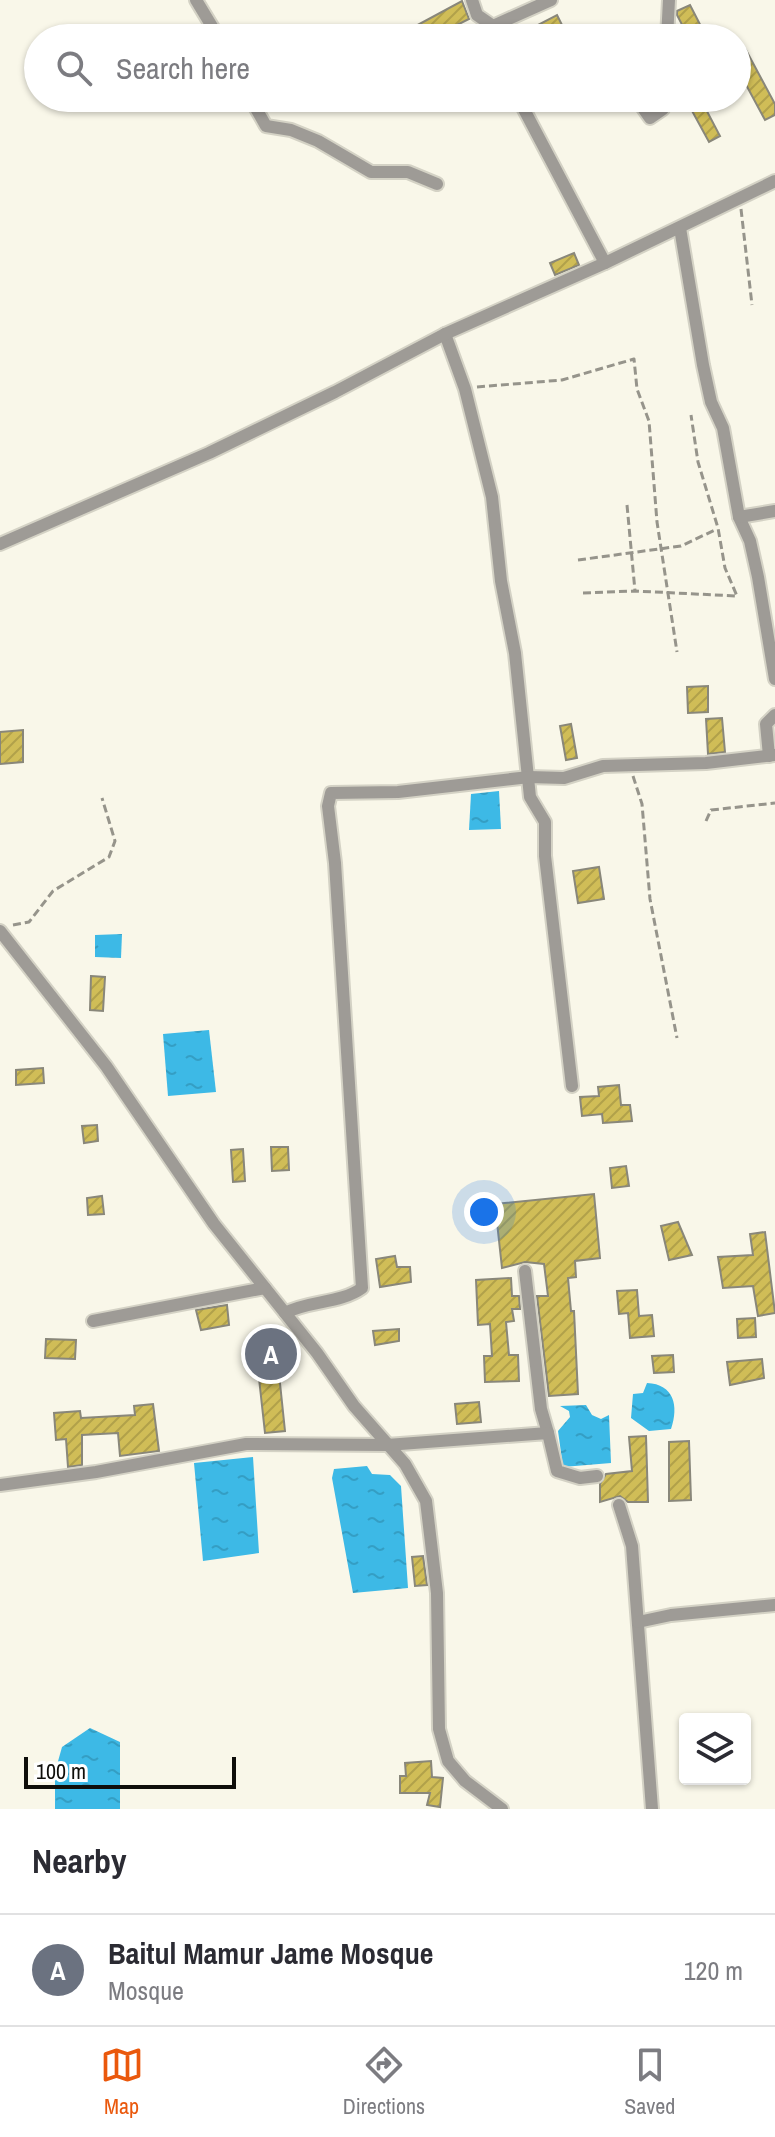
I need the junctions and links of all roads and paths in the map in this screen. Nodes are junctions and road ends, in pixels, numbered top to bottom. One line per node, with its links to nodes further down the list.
1 (196, 0): 5 (street)
2 (472, 0): 6 (street)
3 (551, 0): 7 (street)
4 (669, 0): 8 (street)
5 (211, 24)
6 (490, 24)
7 (497, 24)
8 (668, 24)
9 (258, 112): 12 (street)
10 (525, 112): 15 (street)
11 (775, 181): 13 (street)
12 (437, 184)
13 (739, 199): 14 (street); 16 (path)
14 (680, 228): 15 (street); 22 (street)
15 (605, 263): 17 (street)
16 (752, 305)
17 (445, 334): 18 (street); 24 (street)
18 (465, 389): 28 (path); 33 (street)
19 (691, 415): 23 (path)
20 (627, 505): 26 (path)
21 (775, 511): 22 (street)
22 (739, 517): 29 (street)
23 (718, 528): 25 (path); 26 (path)
24 (0, 544)
25 (578, 560)
26 (635, 591): 27 (path)
27 (583, 593)
28 (677, 652)
29 (775, 679)
30 (775, 715): 31 (street)
31 (772, 756): 32 (street)
32 (632, 764): 33 (street); 38 (path)
33 (529, 777): 39 (street); 42 (street)
34 (102, 798): 37 (path)
35 (775, 803): 36 (path)
36 (706, 821)
37 (1, 932): 41 (street)
38 (677, 1038)
39 (572, 1086)
40 (525, 1271): 44 (street)
41 (265, 1288): 42 (street); 43 (street)
42 (285, 1313): 45 (street)
43 (93, 1321)
44 (548, 1433): 45 (street); 46 (street)
45 (387, 1445): 47 (street); 51 (street)
46 (597, 1476)
47 (0, 1485)
48 (619, 1505): 50 (street)
49 (775, 1605): 50 (street)
50 (638, 1622): 52 (street)
51 (502, 1809)
52 (652, 1809)

